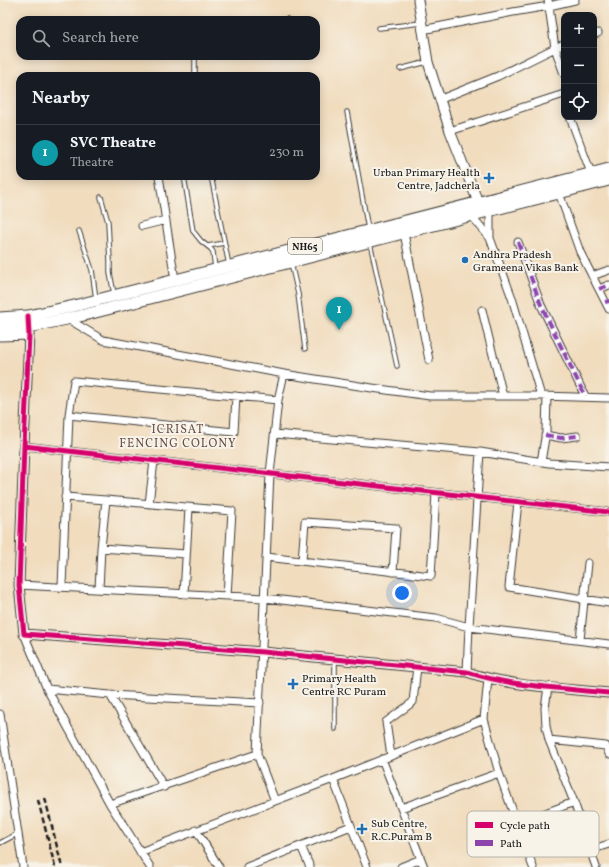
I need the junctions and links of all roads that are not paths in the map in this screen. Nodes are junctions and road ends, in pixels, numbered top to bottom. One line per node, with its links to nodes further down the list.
1 (418, 0): 4 (street)
2 (575, 0): 3 (street)
3 (549, 3): 4 (street); 7 (street)
4 (422, 27): 5 (lane); 9 (street)
5 (379, 28)
6 (561, 45): 7 (street)
7 (555, 48): 10 (street); 14 (street)
8 (195, 60): 12 (lane)
9 (428, 62): 11 (lane); 14 (street)
10 (561, 65)
11 (400, 70)
12 (195, 72)
13 (561, 95): 17 (street)
14 (441, 99): 17 (street)
15 (347, 112): 31 (lane)
16 (571, 120): 19 (street)
17 (450, 131): 26 (street)
18 (609, 169): 19 (highway, NH65)
19 (590, 173): 26 (highway, NH65)
20 (160, 180): 29 (street)
21 (185, 180): 38 (lane)
22 (212, 180): 37 (lane)
23 (609, 180): 24 (highway, NH65)
24 (559, 193): 27 (highway, NH65); 44 (street)
25 (101, 197): 48 (lane)
26 (478, 202): 31 (highway, NH65)
27 (490, 211): 28 (highway, NH65); 34 (street)
28 (471, 216): 33 (highway, NH65); 34 (street)
29 (166, 220): 30 (street); 45 (street)
30 (142, 226)
31 (369, 230): 39 (highway, NH65)
32 (79, 231): 49 (lane)
33 (404, 233): 35 (highway, NH65); 59 (street)
34 (490, 238): 64 (street)
35 (369, 242): 40 (highway, NH65); 60 (lane)
36 (518, 242): 65 (street)
37 (224, 243): 38 (lane); 41 (lane)
38 (208, 246): 42 (lane)
39 (268, 262): 40 (highway, NH65); 41 (highway, NH65); 54 (highway, NH65)
40 (291, 262): 58 (lane)
41 (229, 266): 42 (highway, NH65)
42 (215, 269): 45 (highway, NH65)
43 (609, 270): 44 (street)
44 (592, 276): 47 (street)
45 (175, 280): 48 (highway, NH65)
46 (609, 286): 47 (street)
47 (599, 290): 50 (street)
48 (114, 296): 49 (highway, NH65)
49 (97, 300): 55 (highway, NH65)
50 (607, 302): 51 (street)
51 (609, 309)
52 (482, 310): 63 (street)
53 (0, 318): 55 (highway, NH65)
54 (68, 319): 55 (highway, NH65); 61 (street)
55 (29, 326): 56 (highway, NH65); 57 (street); 72 (street)
56 (0, 330)
57 (0, 336)
58 (305, 349)
59 (429, 360)
60 (397, 366)
61 (284, 374): 63 (street); 67 (street)
62 (236, 396): 67 (street); 68 (street); 68 (street)
63 (503, 396): 64 (street)
64 (544, 396): 65 (street); 70 (street)
65 (585, 396): 66 (street)
66 (609, 398)
67 (278, 400): 69 (street)
68 (69, 415): 73 (street)
69 (275, 434): 74 (street); 78 (street)
70 (545, 435): 71 (street); 76 (street)
71 (577, 436)
72 (24, 446): 73 (street); 93 (street)
73 (67, 451): 75 (street); 80 (street)
74 (480, 452): 76 (street); 81 (street)
75 (154, 461): 78 (street); 84 (street)
76 (541, 462): 77 (street)
77 (609, 467)
78 (270, 474): 79 (street); 89 (street)
79 (436, 493): 81 (street); 92 (street)
80 (65, 497): 82 (street); 94 (street)
81 (476, 497): 83 (street); 101 (street)
82 (106, 500): 84 (street); 87 (street)
83 (518, 502): 86 (street); 99 (street)
84 (149, 504): 85 (street)
85 (189, 508): 88 (street); 97 (street)
86 (609, 512)
87 (101, 548): 88 (street); 95 (street)
88 (186, 554): 96 (street)
89 (266, 557): 90 (street); 98 (street)
90 (302, 561): 92 (street); 92 (street)
91 (588, 562): 99 (street)
92 (393, 572)
93 (19, 585): 94 (street); 102 (street)
94 (62, 587): 95 (street)
95 (99, 589): 96 (street)
96 (184, 594): 97 (street)
97 (227, 596): 98 (street)
98 (264, 598): 101 (street); 105 (street)
99 (585, 600): 100 (street); 103 (street)
100 (609, 603)
101 (469, 627): 103 (street); 108 (street)
102 (24, 634): 105 (street); 111 (street)
103 (580, 640): 104 (street)
104 (609, 644)
105 (263, 652): 106 (street); 114 (street)
106 (335, 659): 107 (street); 117 (lane)
107 (417, 667): 108 (street); 121 (street)
108 (467, 672): 109 (street)
109 (488, 679): 110 (street); 116 (street)
110 (548, 687): 112 (street); 118 (street)
111 (47, 690): 113 (street); 128 (street)
112 (609, 693)
113 (110, 695): 114 (street); 125 (street)
114 (260, 703): 119 (street)
115 (0, 714): 135 (street)
116 (484, 719): 121 (street); 123 (street)
117 (335, 729)
118 (549, 740): 120 (street); 127 (street)
119 (257, 754): 125 (street); 126 (street)
120 (609, 754)
121 (391, 756): 122 (street)
122 (382, 759): 124 (street); 129 (street)
123 (499, 773): 129 (street); 130 (street)
124 (333, 779): 126 (street); 133 (street)
125 (164, 787): 128 (street)
126 (275, 800): 134 (street)
127 (574, 802): 131 (street); 132 (street)
128 (110, 804): 140 (street)
129 (401, 808): 143 (street)
130 (512, 811)
131 (551, 811)
132 (577, 811)
133 (351, 826): 138 (street); 149 (street)
134 (196, 830): 140 (street); 146 (street)
135 (18, 833): 136 (lane); 144 (street)
136 (0, 843)
137 (609, 844): 139 (street)
138 (301, 846): 147 (street); 148 (street)
139 (599, 847)
140 (140, 852): 145 (street)
141 (529, 857): 152 (street)
142 (592, 857): 153 (street)
143 (421, 859): 150 (street); 151 (street)
144 (23, 867)
145 (150, 867)
146 (219, 867)
147 (247, 867)
148 (310, 867)
149 (367, 867)
150 (401, 867)
151 (424, 867)
152 (533, 867)
153 (596, 867)

